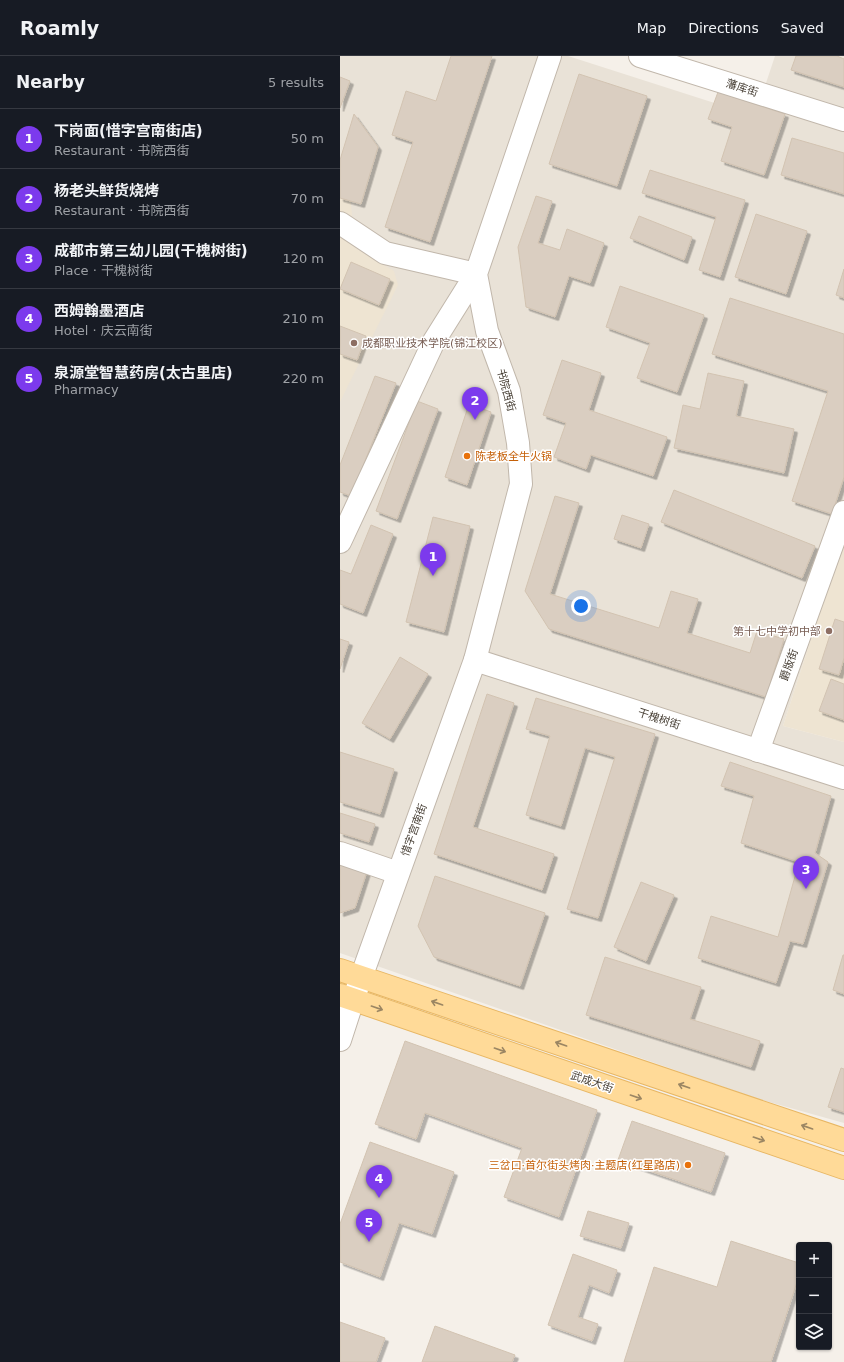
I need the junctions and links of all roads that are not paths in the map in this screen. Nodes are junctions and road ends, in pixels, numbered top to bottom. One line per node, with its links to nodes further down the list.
1 (550, 56): 5 (street, 书院西街)
2 (640, 56): 3 (street, 藩库街)
3 (844, 120)
4 (340, 223): 5 (street)
5 (476, 274): 7 (street); 8 (street, 书院西街)
6 (844, 512): 9 (street, 爵版街)
7 (340, 542)
8 (475, 660): 9 (street, 干槐树街); 12 (street, 惜字宫南街)
9 (758, 751): 10 (street, 干槐树街)
10 (844, 778)
11 (340, 853): 12 (street)
12 (398, 873): 14 (street, 惜字宫南街)
13 (340, 970): 14 (main road)
14 (361, 977): 15 (street, 惜字宫南街); 17 (main road, one-way to 14)
15 (346, 998): 16 (street, 惜字宫南街); 18 (main road, 武成大街, one-way to 18)
16 (340, 1040)
17 (844, 1140)
18 (844, 1168)

